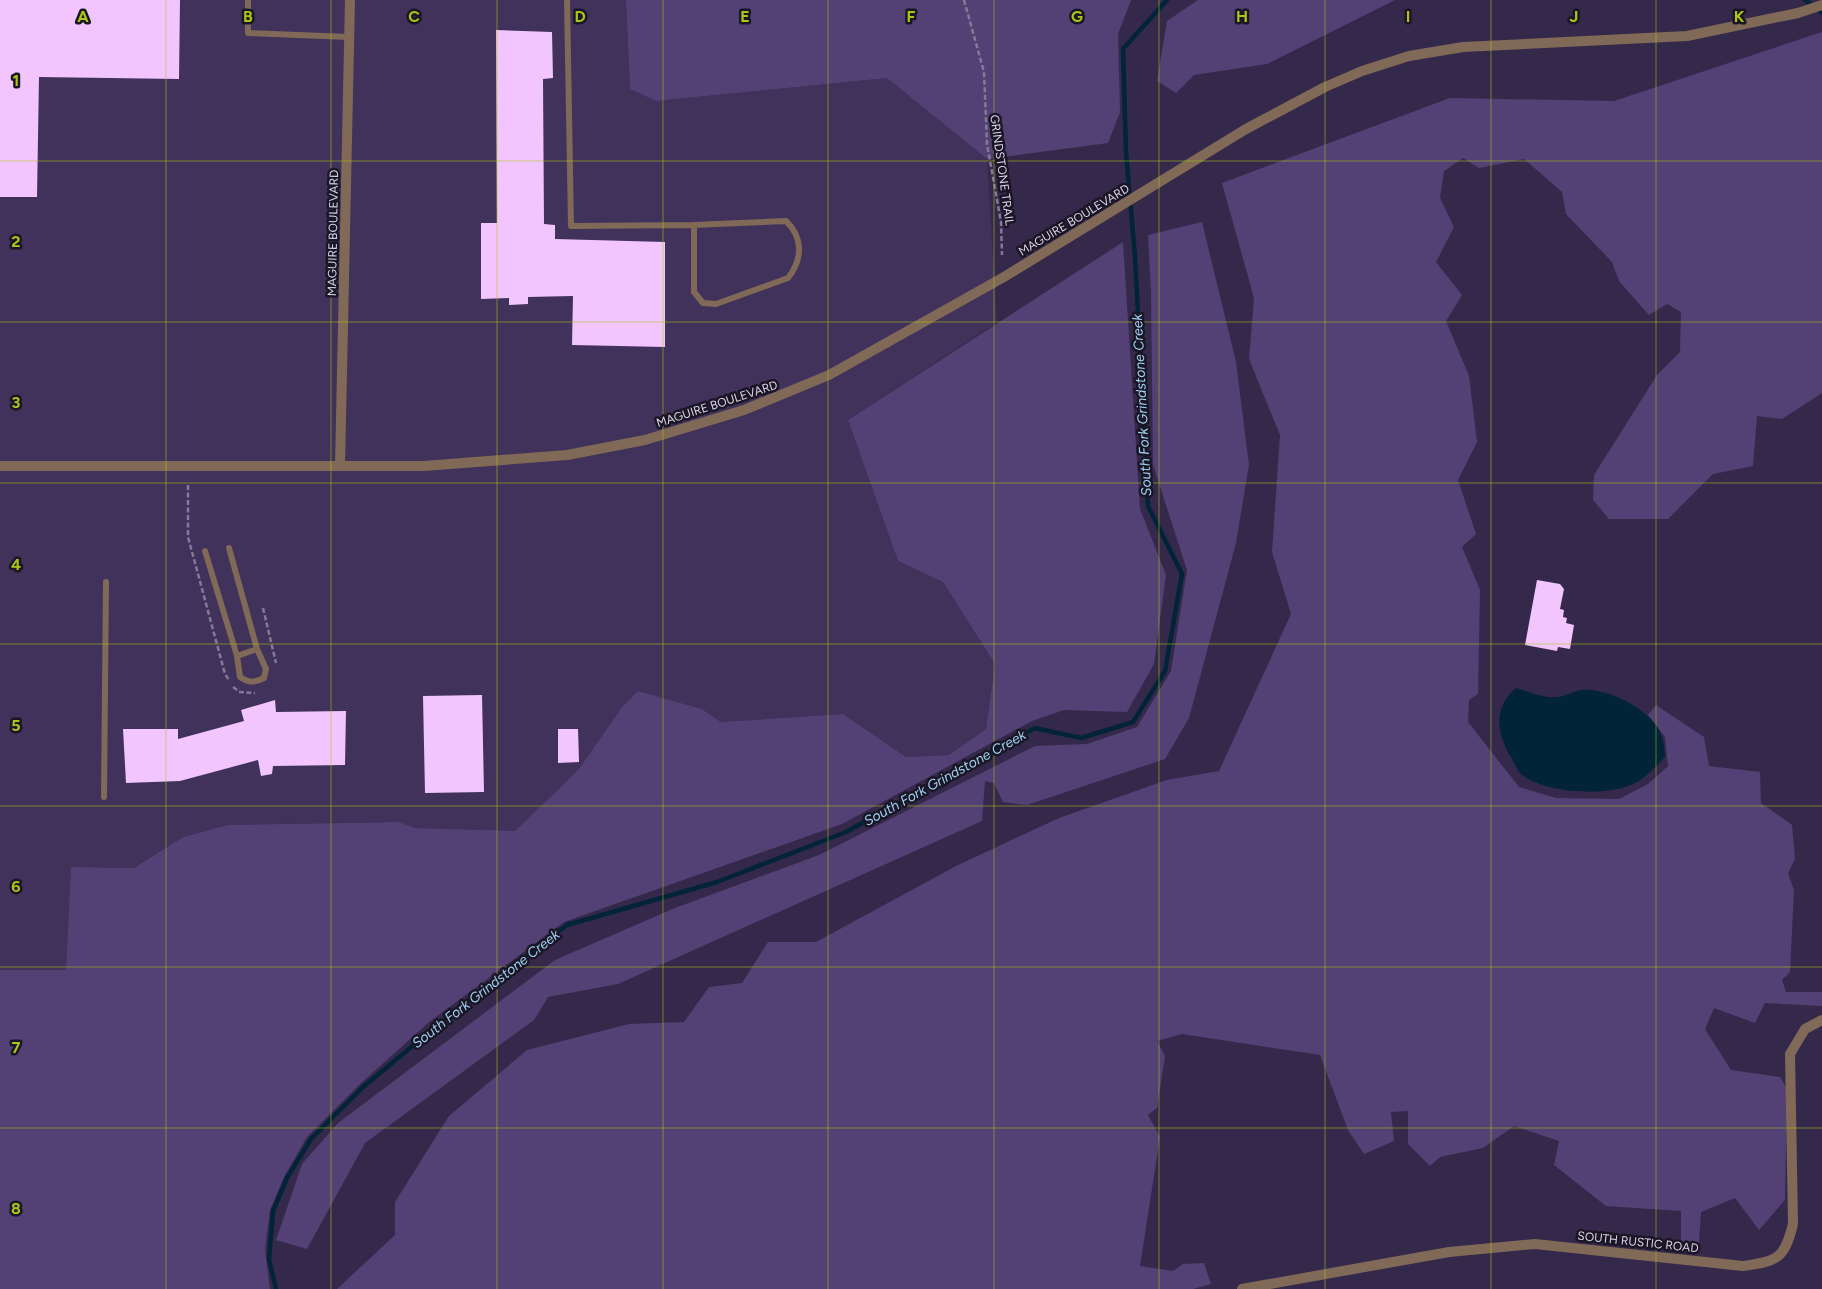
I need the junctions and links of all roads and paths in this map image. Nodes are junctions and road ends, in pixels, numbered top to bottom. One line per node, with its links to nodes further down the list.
1 (248, 0): 6 (lane)
2 (350, 0): 6 (street, MAGUIRE BOULEVARD)
3 (568, 0): 7 (lane)
4 (964, 0): 8 (path, GRINDSTONE TRAIL)
5 (1822, 5): 10 (street, MAGUIRE BOULEVARD)
6 (350, 37): 10 (street, MAGUIRE BOULEVARD)
7 (694, 225): 7 (lane)
8 (1002, 255)
9 (0, 466): 10 (street, MAGUIRE BOULEVARD)
10 (340, 466)
11 (229, 548): 14 (lane)
12 (205, 551): 15 (lane)
13 (106, 582): 16 (lane)
14 (257, 649): 15 (lane); 15 (lane)
15 (237, 656)
16 (104, 797)
17 (1822, 1020): 18 (street, SOUTH RUSTIC ROAD)
18 (1242, 1289)

